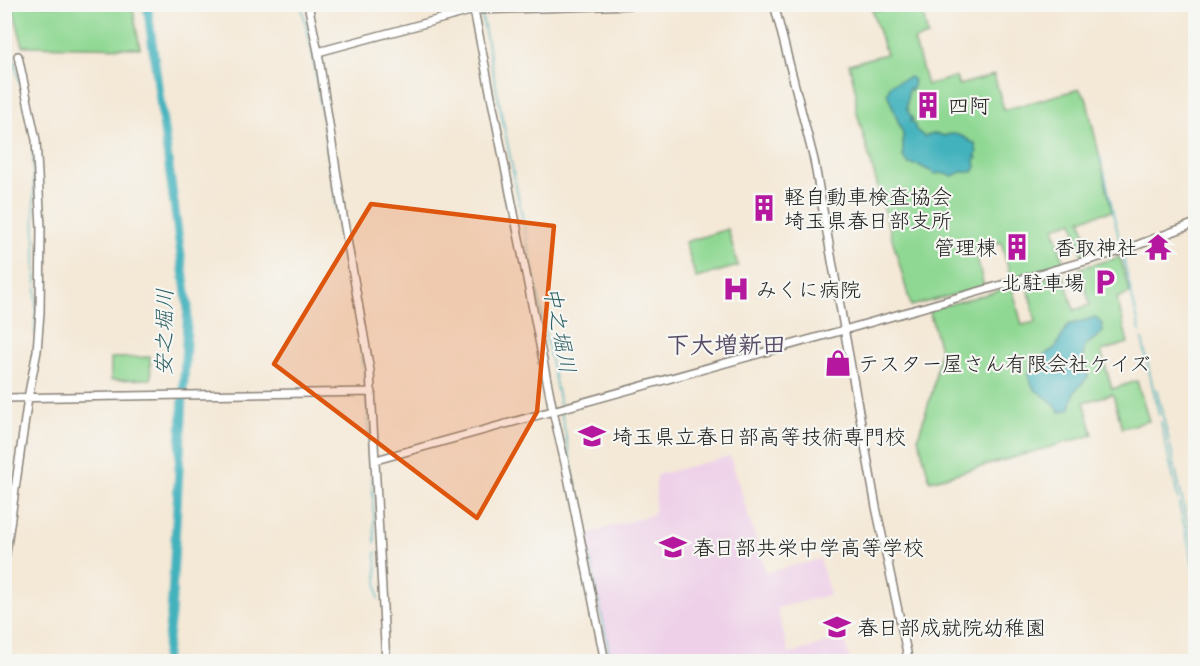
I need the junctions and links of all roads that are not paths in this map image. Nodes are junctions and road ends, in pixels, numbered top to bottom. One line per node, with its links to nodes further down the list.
1 (308, 4): 6 (street)
2 (662, 4): 5 (street)
3 (746, 4): 4 (street)
4 (774, 5): 9 (street)
5 (478, 10): 6 (street); 13 (street)
6 (318, 52): 10 (street)
7 (18, 56): 12 (street)
8 (1196, 223): 9 (street)
9 (844, 330): 13 (street); 18 (street)
10 (372, 392): 12 (street); 14 (street)
11 (4, 398): 12 (street)
12 (28, 398): 15 (street)
13 (553, 411): 14 (street); 17 (street)
14 (376, 460): 16 (street)
15 (4, 567)
16 (386, 662)
17 (605, 662)
18 (909, 662)

